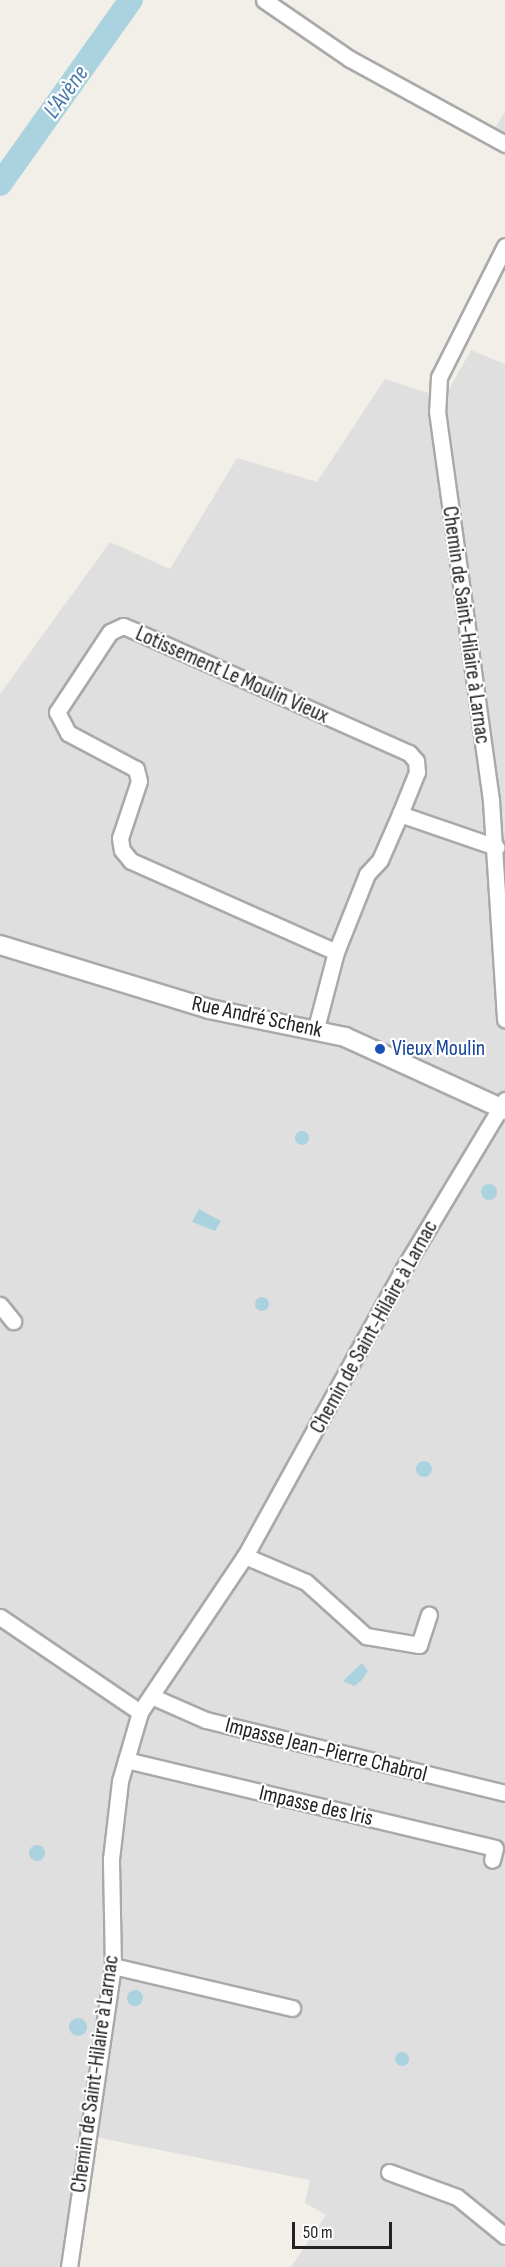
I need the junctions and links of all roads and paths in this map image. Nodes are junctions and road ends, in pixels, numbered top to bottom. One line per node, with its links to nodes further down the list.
1 (264, 0): 2 (street)
2 (505, 144)
3 (505, 246): 5 (street, Chemin de Saint-Hilaire à Larnac)
4 (400, 814): 5 (street); 7 (street, Lotissement Le Moulin Vieux); 7 (street, Lotissement Le Moulin Vieux)
5 (496, 847): 8 (street, Chemin de Saint-Hilaire à Larnac)
6 (0, 945): 9 (street, Rue André Schenk)
7 (336, 952): 9 (street, Lotissement Le Moulin Vieux)
8 (505, 1020)
9 (316, 1028): 10 (street, Rue André Schenk)
10 (504, 1106): 13 (street, Chemin de Saint-Hilaire à Larnac)
11 (0, 1305): 12 (street)
12 (14, 1321)
13 (245, 1556): 14 (street); 16 (street, Chemin de Saint-Hilaire à Larnac)
14 (429, 1616)
15 (0, 1617): 17 (street)
16 (151, 1696): 17 (street, Chemin de Saint-Hilaire à Larnac); 19 (street, Impasse Jean-Pierre Chabrol)
17 (140, 1712): 18 (street, Chemin de Saint-Hilaire à Larnac)
18 (126, 1760): 20 (street, Impasse des Iris); 21 (street, Chemin de Saint-Hilaire à Larnac)
19 (505, 1793)
20 (492, 1860)
21 (113, 1966): 22 (street); 25 (street, Chemin de Saint-Hilaire à Larnac)
22 (292, 2008)
23 (389, 2172): 24 (street)
24 (505, 2236)
25 (69, 2267)

